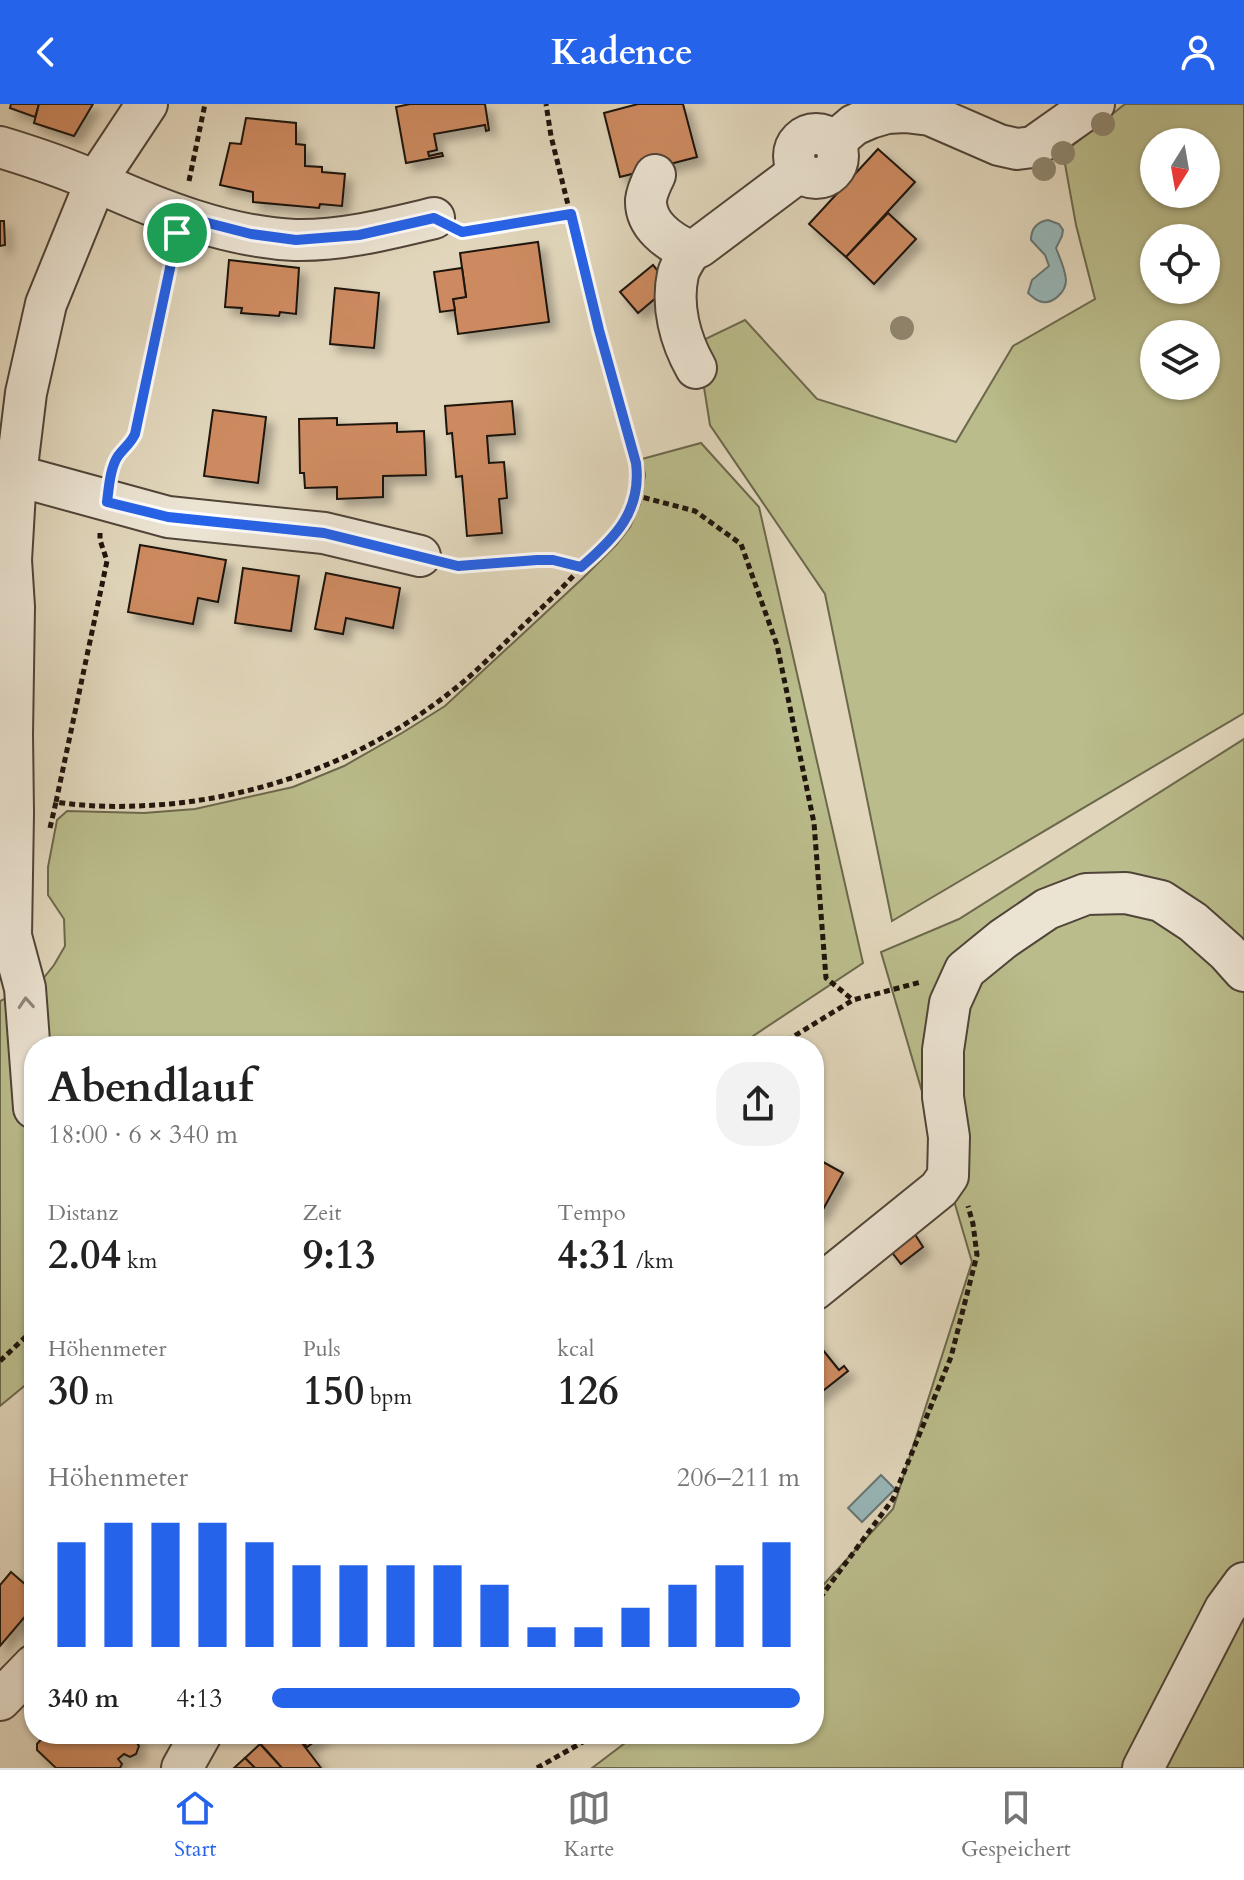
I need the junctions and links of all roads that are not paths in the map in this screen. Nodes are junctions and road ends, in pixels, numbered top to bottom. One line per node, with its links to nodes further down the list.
1 (147, 104): 5 (street)
2 (1094, 104): 7 (street)
3 (0, 147): 5 (street)
4 (655, 175): 7 (street)
5 (96, 181): 6 (street); 9 (street)
6 (434, 218)
7 (690, 251): 8 (street)
8 (696, 368)
9 (8, 473): 10 (street); 11 (street)
10 (420, 556)
11 (6, 734): 12 (street)
12 (6, 941): 14 (street, one-way to 12)
13 (1244, 971): 15 (street)
14 (29, 1036)
15 (824, 1282)
16 (1244, 1583): 21 (street)
17 (24, 1675): 18 (street)
18 (0, 1700)
19 (195, 1744): 20 (street)
20 (182, 1768)
21 (1143, 1768)

